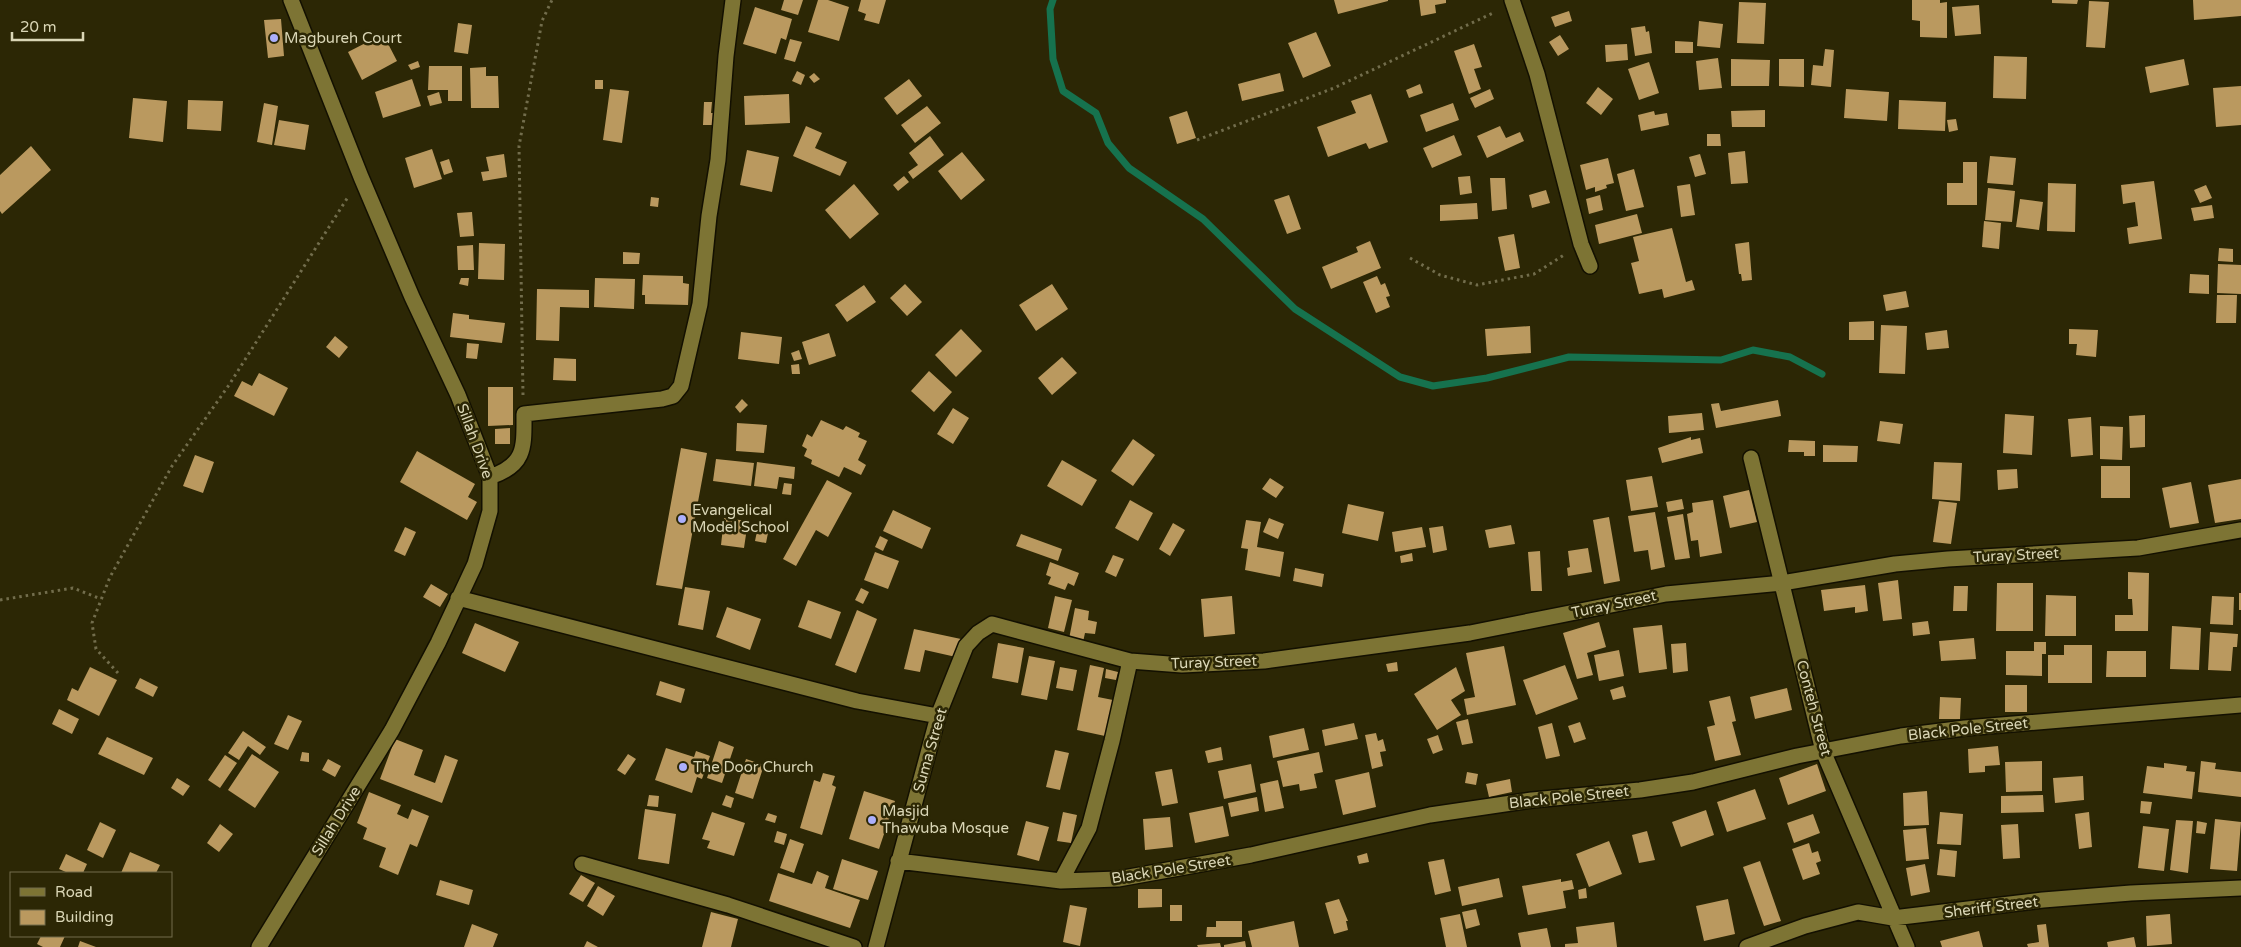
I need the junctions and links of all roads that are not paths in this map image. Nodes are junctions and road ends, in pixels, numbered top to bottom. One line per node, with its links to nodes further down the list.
1 (291, 0): 6 (street, Sillah Drive)
2 (733, 0): 6 (street)
3 (1512, 0): 4 (street)
4 (1590, 266)
5 (1751, 458): 8 (street, Conteh Street)
6 (490, 477): 9 (street, Sillah Drive)
7 (2241, 530): 8 (street, Turay Street)
8 (1782, 583): 11 (street, Turay Street); 14 (street, Conteh Street)
9 (458, 598): 13 (street); 20 (street, Sillah Drive)
10 (992, 624): 11 (street, Turay Street); 13 (street, Suma Street)
11 (1130, 661): 17 (street)
12 (2241, 705): 14 (street, Black Pole Street)
13 (938, 716): 15 (street, Suma Street)
14 (1823, 751): 17 (street, Black Pole Street); 19 (street, Conteh Street)
15 (898, 861): 17 (street, Black Pole Street); 22 (street, Suma Street)
16 (582, 864): 21 (street)
17 (1061, 881)
18 (2241, 888): 19 (street, Sheriff Street)
19 (1893, 918): 23 (street, Sheriff Street); 24 (street, Conteh Street)
20 (259, 947)
21 (854, 947)
22 (876, 947)
23 (1747, 947)
24 (1907, 947)

